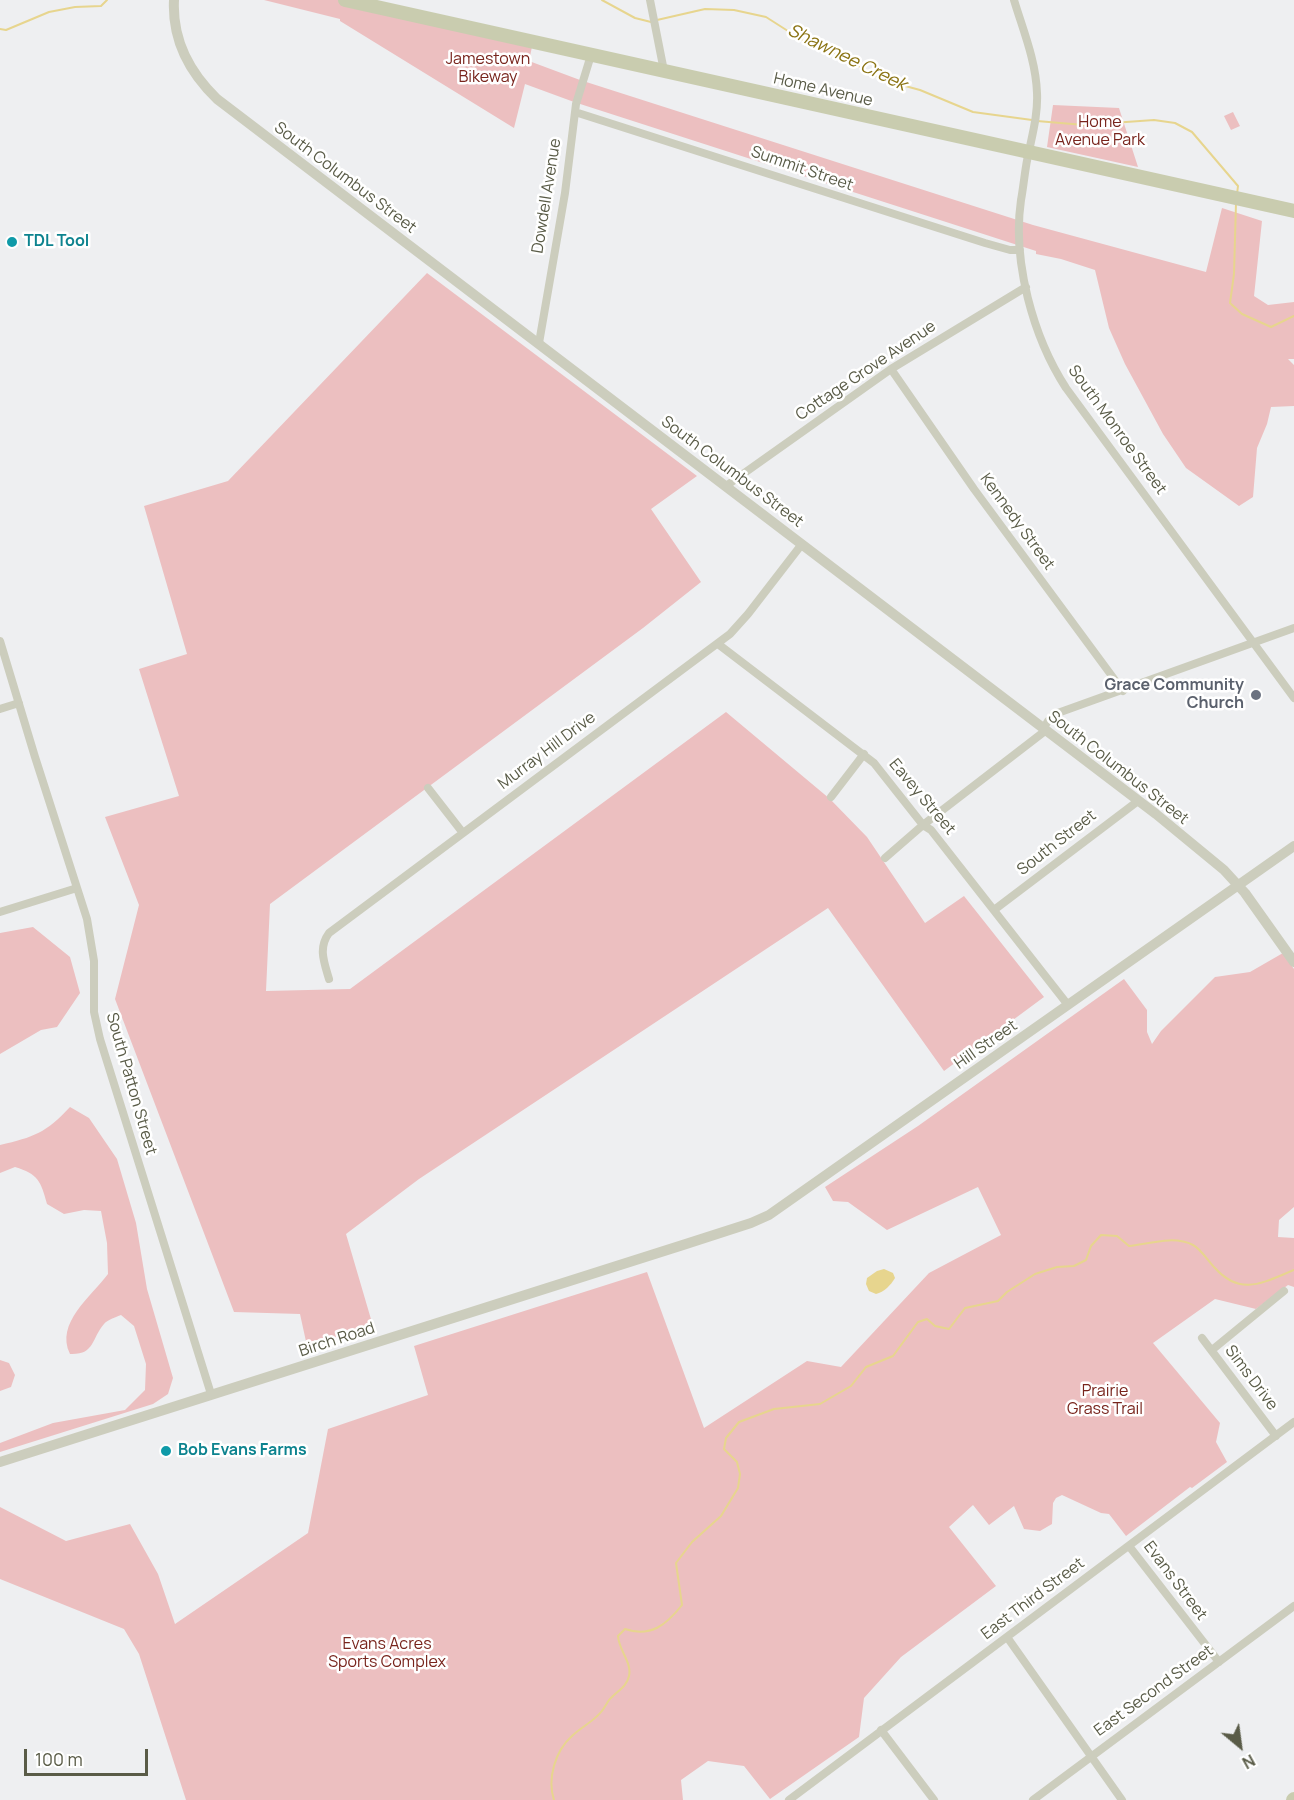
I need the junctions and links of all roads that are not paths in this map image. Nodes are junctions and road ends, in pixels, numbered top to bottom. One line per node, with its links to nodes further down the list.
1 (174, 0): 12 (street, South Columbus Street)
2 (345, 0): 5 (main road, Home Avenue)
3 (1014, 0): 8 (street, South Monroe Street)
4 (650, 2): 6 (street)
5 (591, 55): 6 (main road, Home Avenue); 7 (street, Dowdell Avenue)
6 (664, 71): 8 (main road, Home Avenue)
7 (575, 112): 10 (street, Summit Street); 12 (street, Dowdell Avenue)
8 (1029, 152): 9 (main road, Home Avenue); 10 (street, South Monroe Street)
9 (1294, 211)
10 (1020, 250): 11 (street, South Monroe Street)
11 (1026, 287): 13 (street, Cottage Grove Avenue); 18 (street, South Monroe Street)
12 (539, 343): 14 (street, South Columbus Street)
13 (891, 369): 14 (street, Cottage Grove Avenue); 20 (street, Kennedy Street)
14 (726, 486): 15 (street, South Columbus Street)
15 (802, 544): 19 (street, Murray Hill Drive); 24 (street, South Columbus Street)
16 (1294, 628): 18 (street)
17 (0, 641): 22 (street, South Patton Street)
18 (1253, 642): 20 (street); 21 (street, South Monroe Street)
19 (718, 644): 25 (street, Eavey Street); 30 (street, Murray Hill Drive)
20 (1123, 691): 24 (street)
21 (1294, 698)
22 (19, 703): 23 (street); 34 (street, South Patton Street)
23 (0, 709)
24 (1044, 730): 28 (street, South Columbus Street); 29 (street)
25 (864, 754): 27 (street); 29 (street, Eavey Street)
26 (428, 788): 30 (street)
27 (831, 797)
28 (1138, 801): 33 (street, South Columbus Street); 35 (street, South Street)
29 (923, 825): 32 (street); 35 (street, Eavey Street)
30 (463, 833): 38 (street, Murray Hill Drive)
31 (1294, 846): 33 (street, Hill Street)
32 (885, 858)
33 (1238, 885): 37 (street, South Columbus Street); 39 (street, Hill Street)
34 (77, 888): 36 (street); 44 (street, South Patton Street)
35 (994, 910): 39 (street, Eavey Street)
36 (0, 912)
37 (1294, 962)
38 (329, 979)
39 (1068, 1005): 40 (street, Hill Street)
40 (683, 1245): 44 (street, Birch Road)
41 (1284, 1291): 43 (street)
42 (1202, 1338): 43 (street, Sims Drive)
43 (1212, 1350): 46 (street, Sims Drive)
44 (211, 1394): 47 (street, Birch Road)
45 (1294, 1422): 46 (street, East Third Street)
46 (1276, 1436): 48 (street, East Third Street)
47 (0, 1462)
48 (1129, 1546): 50 (street, East Third Street); 51 (street, Evans Street)
49 (1294, 1606): 51 (street, East Second Street)
50 (1007, 1637): 52 (street, East Third Street); 53 (street)
51 (1219, 1662): 53 (street, East Second Street)
52 (881, 1730): 54 (street, East Third Street); 55 (street)
53 (1091, 1756): 56 (street, East Second Street); 57 (street)
54 (789, 1800)
55 (934, 1800)
56 (1033, 1800)
57 (1122, 1800)

